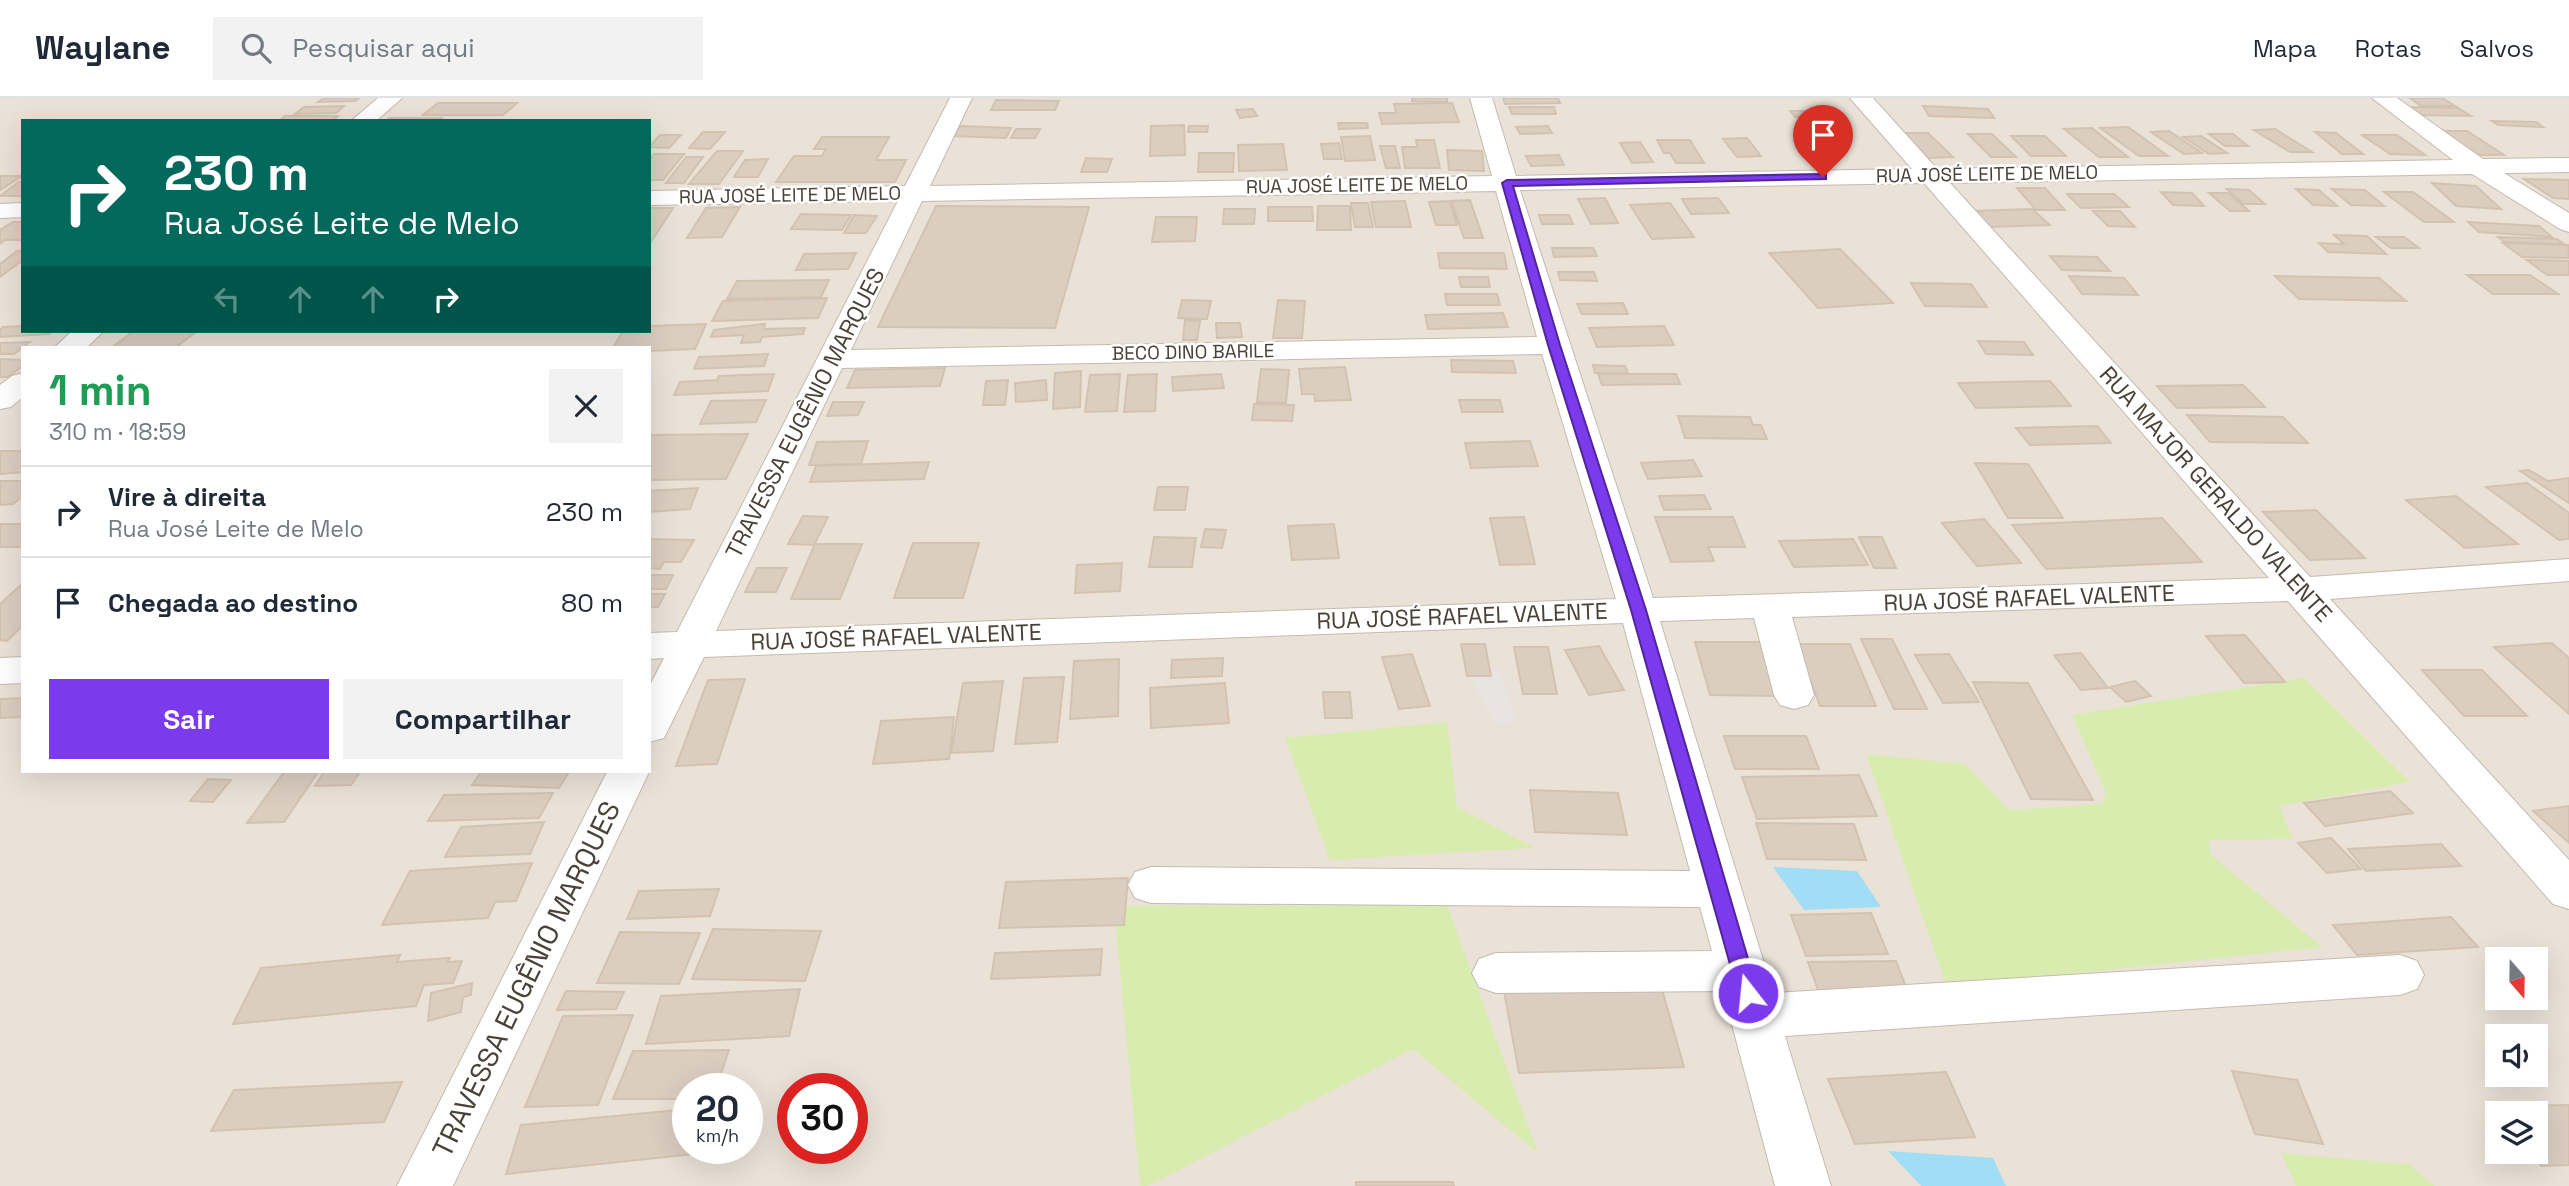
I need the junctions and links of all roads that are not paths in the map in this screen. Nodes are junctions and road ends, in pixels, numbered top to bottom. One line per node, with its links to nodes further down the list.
1 (391, 98): 6 (street)
2 (961, 98): 11 (street, TRAVESSA EUGÊNIO MARQUES)
3 (1481, 98): 10 (street)
4 (1861, 98): 9 (street, RUA MAJOR GERALDO VALENTE)
5 (2383, 98): 8 (street)
6 (365, 119)
7 (2569, 166): 8 (street, RUA JOSÉ LEITE DE MELO)
8 (2478, 167): 9 (street, RUA JOSÉ LEITE DE MELO); 15 (street)
9 (1928, 175): 10 (street, RUA JOSÉ LEITE DE MELO); 23 (street, RUA MAJOR GERALDO VALENTE)
10 (1507, 183): 11 (street, RUA JOSÉ LEITE DE MELO); 17 (street)
11 (915, 193): 12 (street, RUA JOSÉ LEITE DE MELO); 19 (street, TRAVESSA EUGÊNIO MARQUES)
12 (651, 198)
13 (0, 211): 14 (street)
14 (21, 211)
15 (2569, 224)
16 (87, 333): 18 (street)
17 (1554, 345): 19 (street, BECO DINO BARILE); 25 (street)
18 (71, 346)
19 (832, 359): 26 (street, TRAVESSA EUGÊNIO MARQUES)
20 (21, 384): 21 (street)
21 (0, 400)
22 (2569, 569): 23 (street, RUA JOSÉ RAFAEL VALENTE)
23 (2302, 589): 24 (street, RUA JOSÉ RAFAEL VALENTE); 35 (street, RUA MAJOR GERALDO VALENTE)
24 (1770, 606): 25 (street, RUA JOSÉ RAFAEL VALENTE); 30 (street)
25 (1638, 610): 26 (street, RUA JOSÉ RAFAEL VALENTE); 34 (street)
26 (690, 644): 27 (street, RUA JOSÉ RAFAEL VALENTE); 31 (street, TRAVESSA EUGÊNIO MARQUES)
27 (651, 646)
28 (21, 670): 29 (street)
29 (0, 671)
30 (1794, 695)
31 (651, 724)
32 (628, 773): 39 (street, TRAVESSA EUGÊNIO MARQUES)
33 (1152, 885): 34 (street)
34 (1718, 889): 38 (street)
35 (2569, 891)
36 (1496, 973): 38 (street)
37 (2400, 975): 38 (street)
38 (1748, 993): 40 (street)
39 (425, 1186)
40 (1803, 1186)

